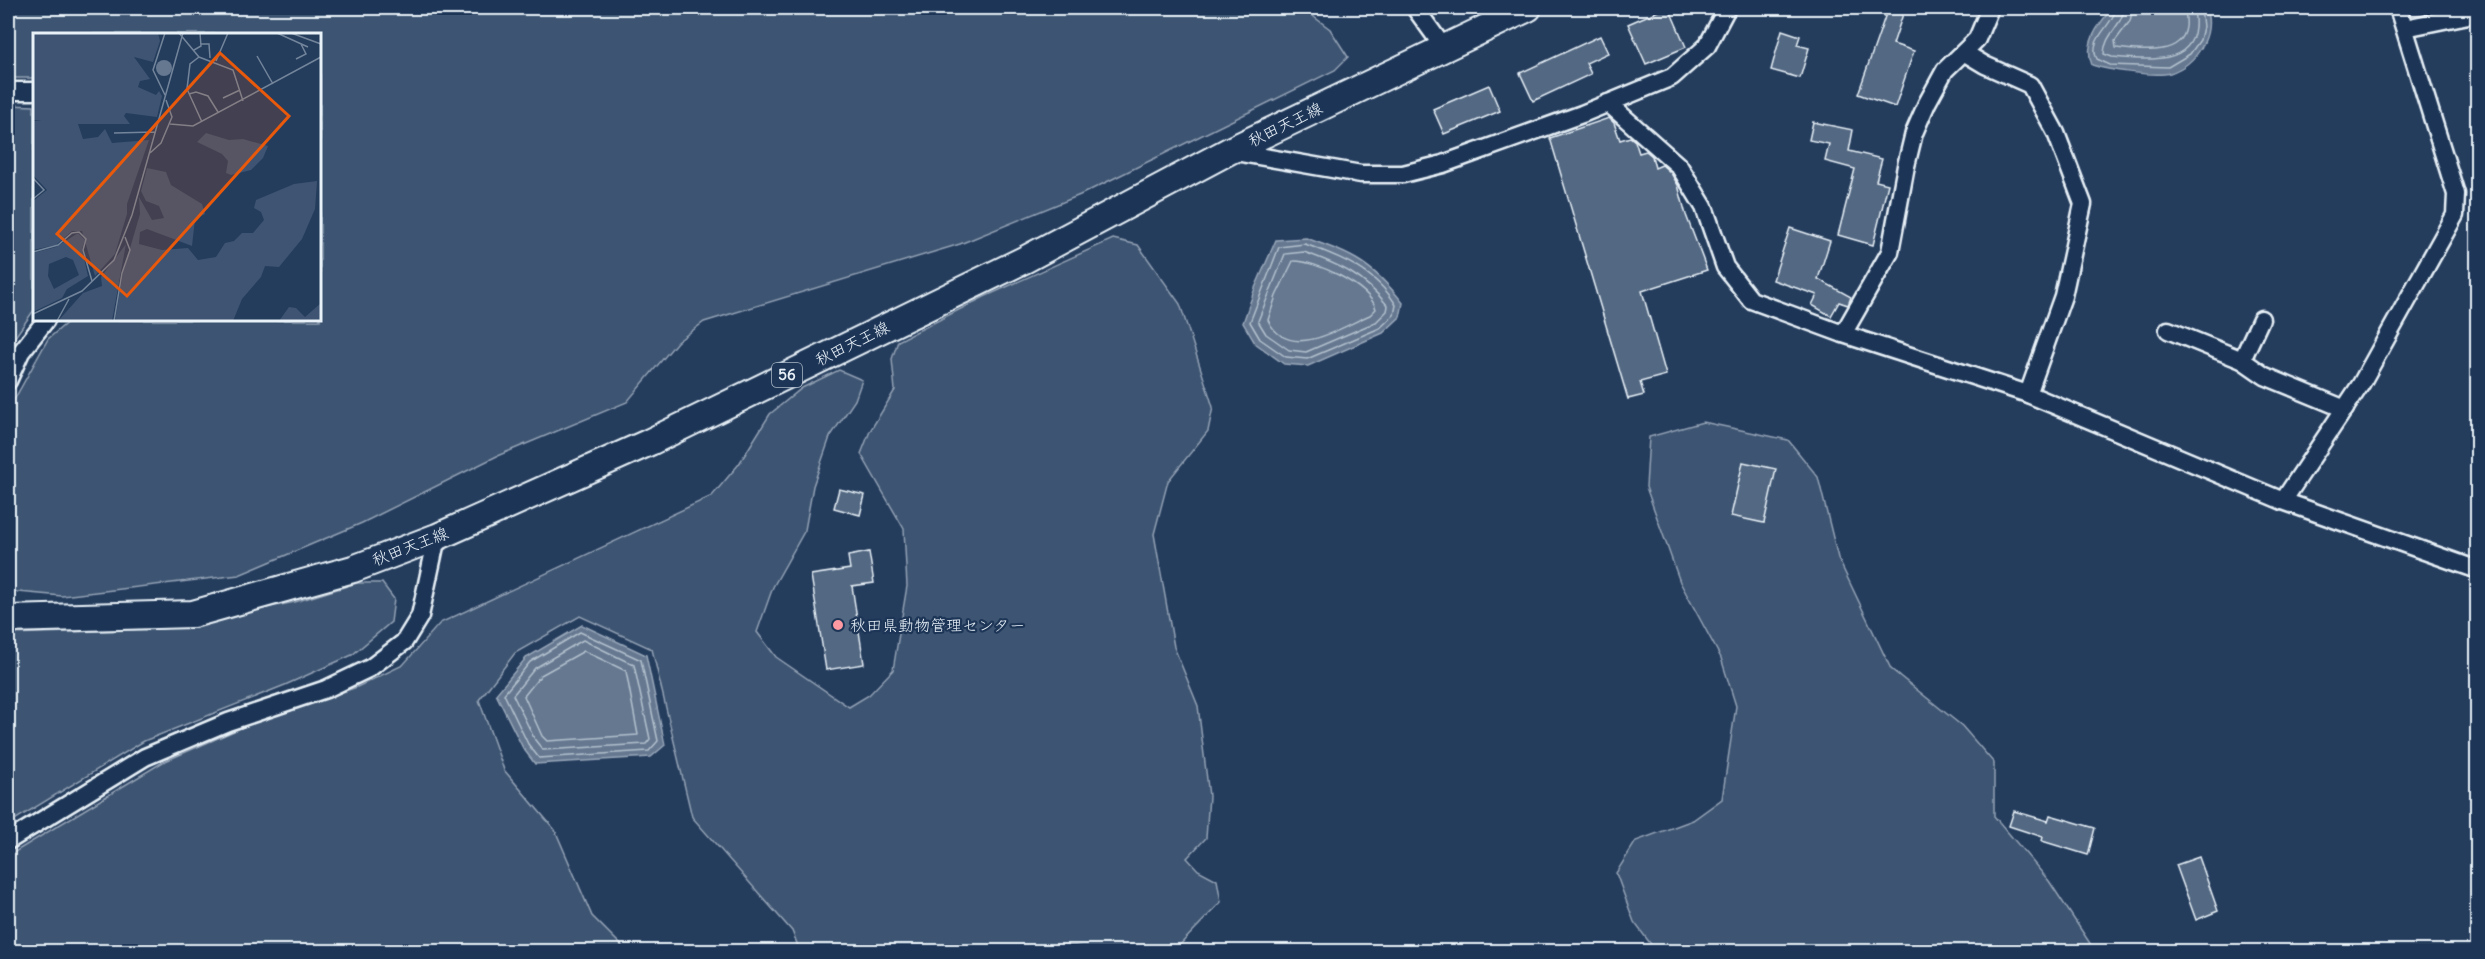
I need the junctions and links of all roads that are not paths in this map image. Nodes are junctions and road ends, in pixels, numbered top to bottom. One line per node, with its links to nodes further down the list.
1 (1415, 8): 8 (street)
2 (1528, 8): 8 (main road, 秋田天王線 / 56)
3 (1727, 8): 12 (street)
4 (1990, 8): 9 (street)
5 (2398, 8): 7 (street)
6 (2478, 13): 7 (street)
7 (2405, 28): 21 (street)
8 (1444, 48): 13 (main road, 秋田天王線 / 56)
9 (1965, 53): 17 (street); 20 (street)
10 (8, 91): 11 (street)
11 (33, 91)
12 (1608, 103): 13 (street); 17 (street)
13 (1229, 151): 23 (main road, 秋田天王線 / 56)
14 (2261, 319): 18 (street)
15 (45, 321): 19 (street)
16 (2168, 330): 18 (street)
17 (1843, 334): 20 (street)
18 (2242, 360): 21 (street)
19 (8, 381)
20 (2028, 394): 22 (street)
21 (2344, 409): 22 (street)
22 (2283, 501): 24 (street)
23 (437, 537): 25 (main road, 秋田天王線 / 56); 26 (street)
24 (2478, 570)
25 (8, 620)
26 (8, 840)

